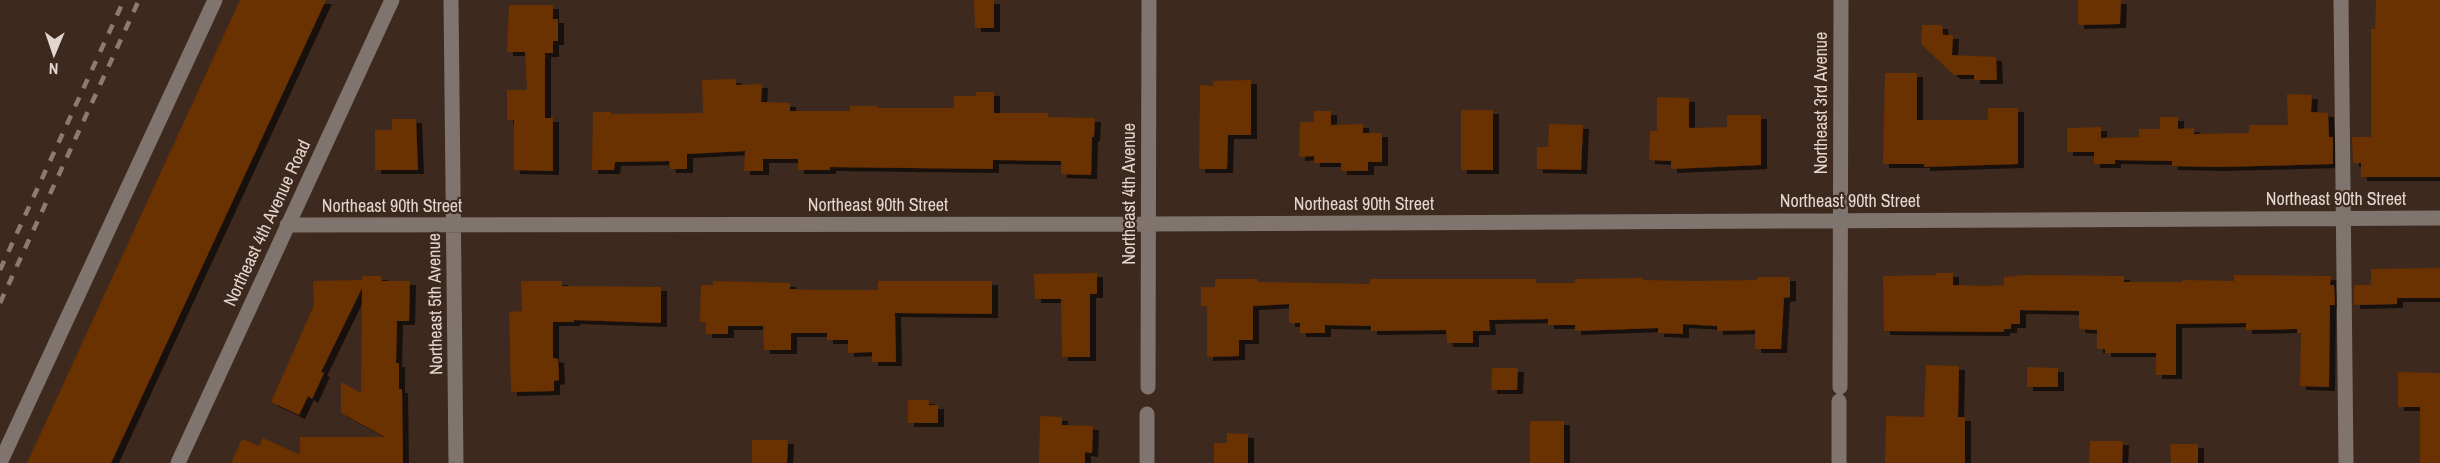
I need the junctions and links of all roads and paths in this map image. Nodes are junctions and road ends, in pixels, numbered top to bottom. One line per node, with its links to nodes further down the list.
1 (215, 0): 15 (street)
2 (392, 0): 11 (street, Northeast 4th Avenue Road)
3 (451, 0): 12 (street, Northeast 5th Avenue)
4 (1149, 0): 10 (street, Northeast 4th Avenue)
5 (1841, 0): 9 (street, Northeast 3rd Avenue)
6 (2341, 0): 7 (street)
7 (2343, 218): 8 (street, Northeast 90th Street); 9 (street, Northeast 90th Street); 20 (street)
8 (2440, 218)
9 (1840, 220): 10 (street, Northeast 90th Street); 19 (street, Northeast 3rd Avenue)
10 (1148, 224): 12 (street, Northeast 90th Street); 13 (street, Northeast 4th Avenue)
11 (287, 225): 12 (street, Northeast 90th Street); 16 (street, Northeast 4th Avenue Road)
12 (453, 225): 17 (street, Northeast 5th Avenue)
13 (1148, 387)
14 (1147, 414): 18 (street)
15 (0, 463)
16 (178, 463)
17 (456, 463)
18 (1147, 463)
19 (1839, 463)
20 (2346, 463)

